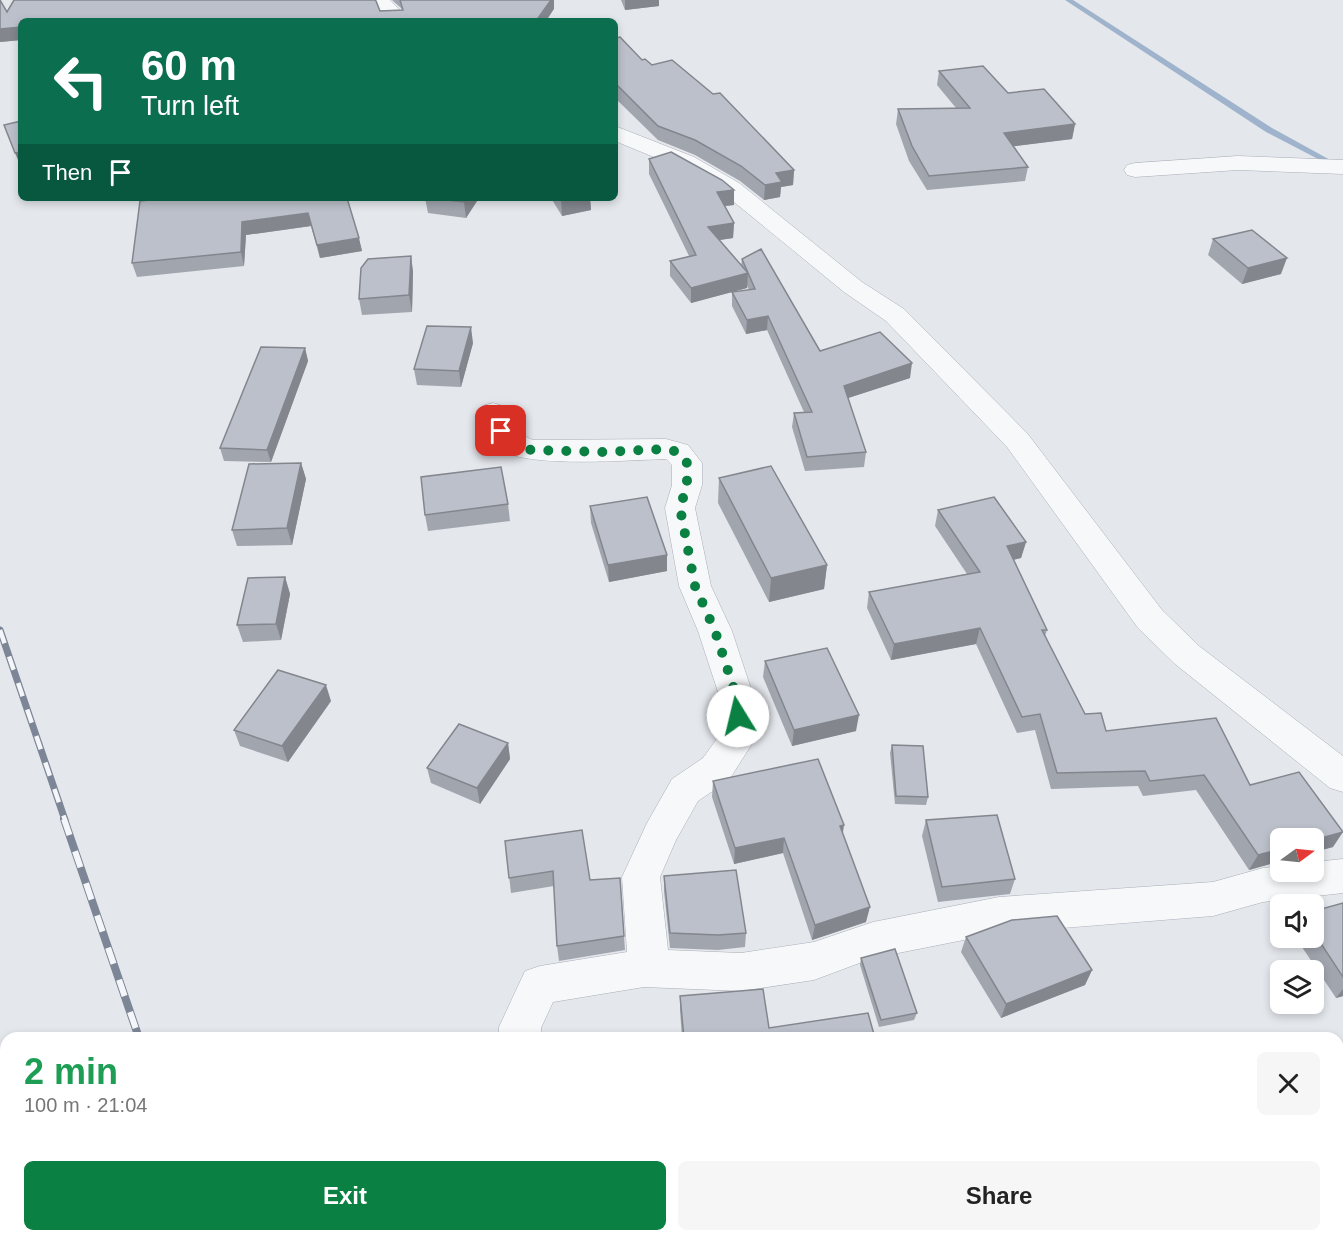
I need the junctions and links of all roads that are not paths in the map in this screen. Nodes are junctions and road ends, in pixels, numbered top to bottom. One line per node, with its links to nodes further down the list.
1 (381, 0): 2 (street)
2 (392, 18)
3 (618, 134): 7 (street)
4 (1343, 167): 5 (street)
5 (1135, 170)
6 (493, 412): 9 (street)
7 (1343, 777)
8 (1343, 876): 9 (street)
9 (644, 968): 10 (street)
10 (520, 1032)

